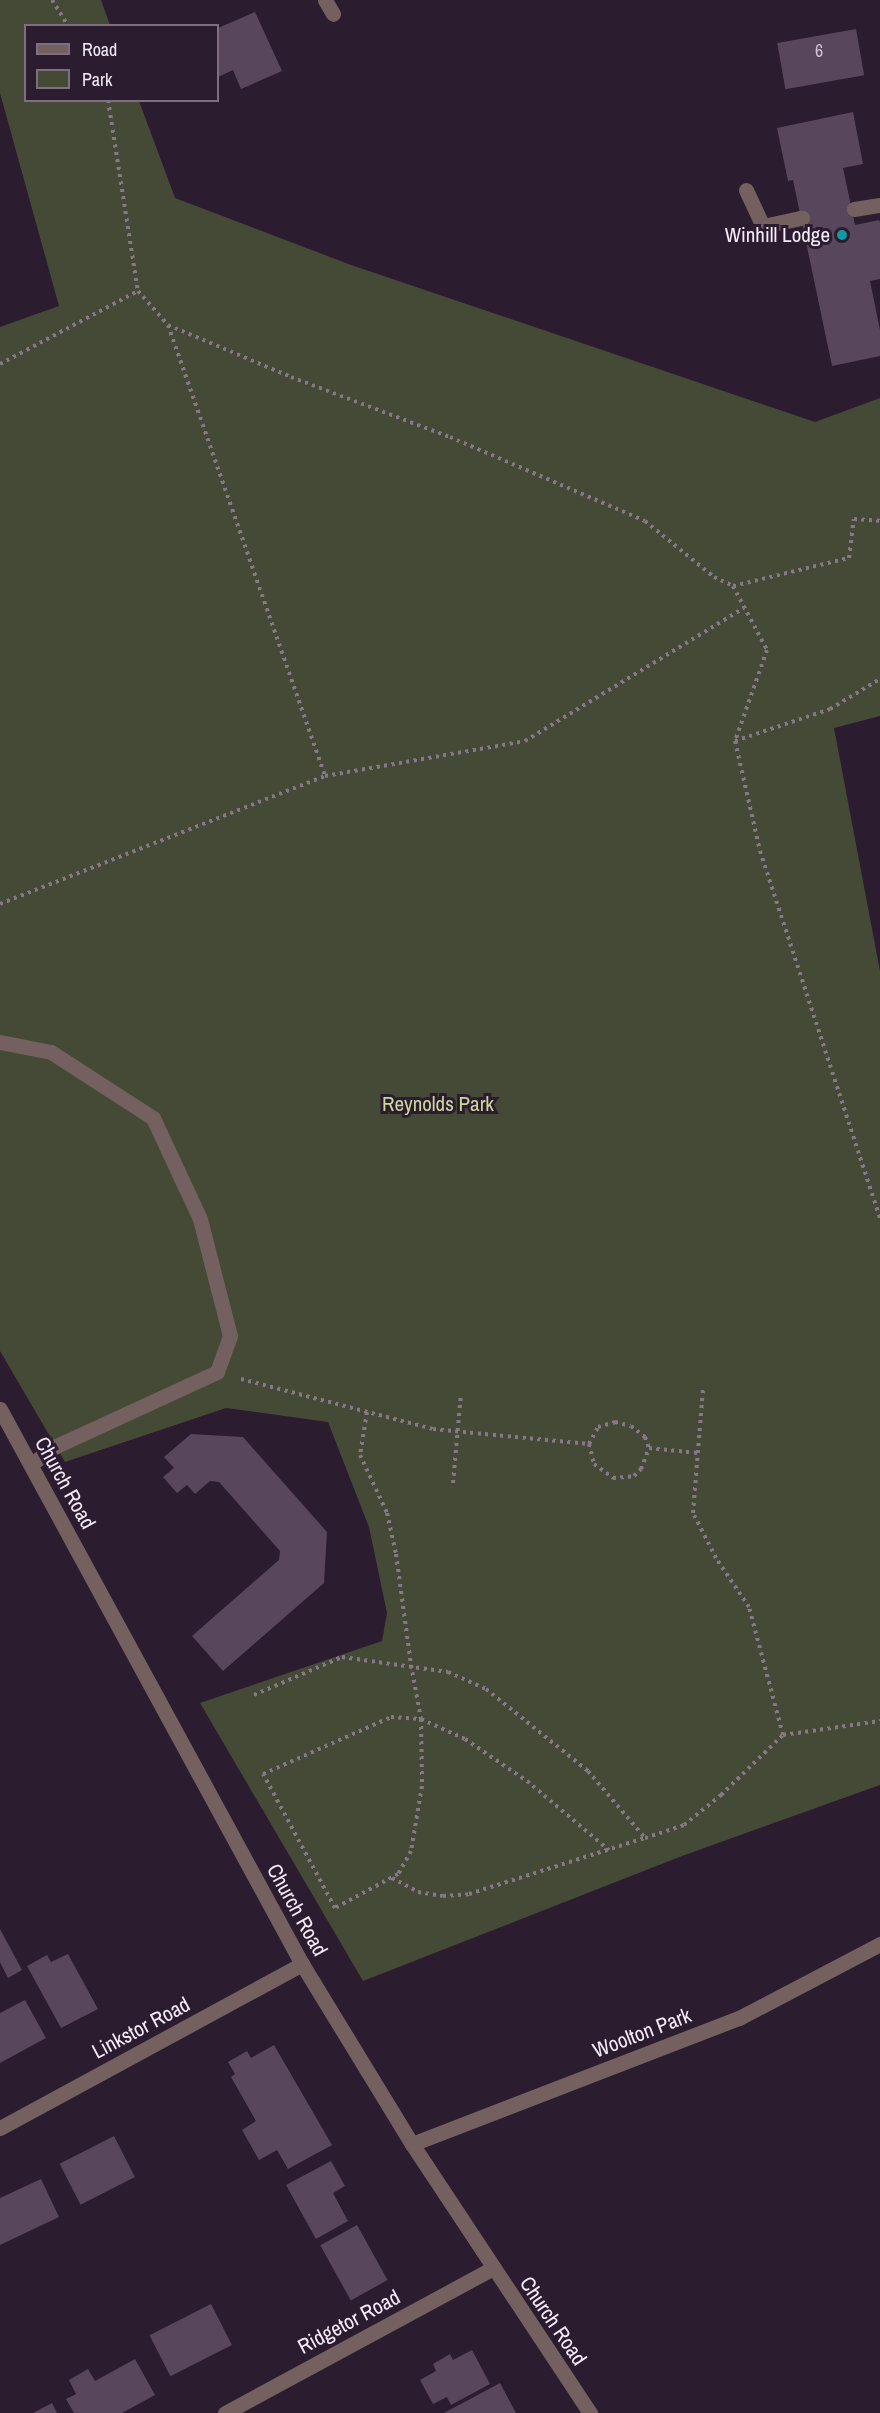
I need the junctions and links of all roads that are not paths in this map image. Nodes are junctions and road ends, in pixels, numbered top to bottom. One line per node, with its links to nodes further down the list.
1 (746, 190): 4 (street)
2 (880, 205): 3 (street)
3 (854, 209)
4 (802, 218)
5 (0, 1042): 7 (street)
6 (0, 1409): 7 (street, Church Road)
7 (32, 1464): 9 (street, Church Road)
8 (880, 1944): 11 (street, Woolton Park)
9 (302, 1964): 10 (street, Linkstor Road); 11 (street, Church Road)
10 (0, 2128)
11 (412, 2144): 12 (street, Church Road)
12 (493, 2268): 13 (street, Ridgetor Road); 14 (street, Church Road)
13 (225, 2413)
14 (590, 2413)

